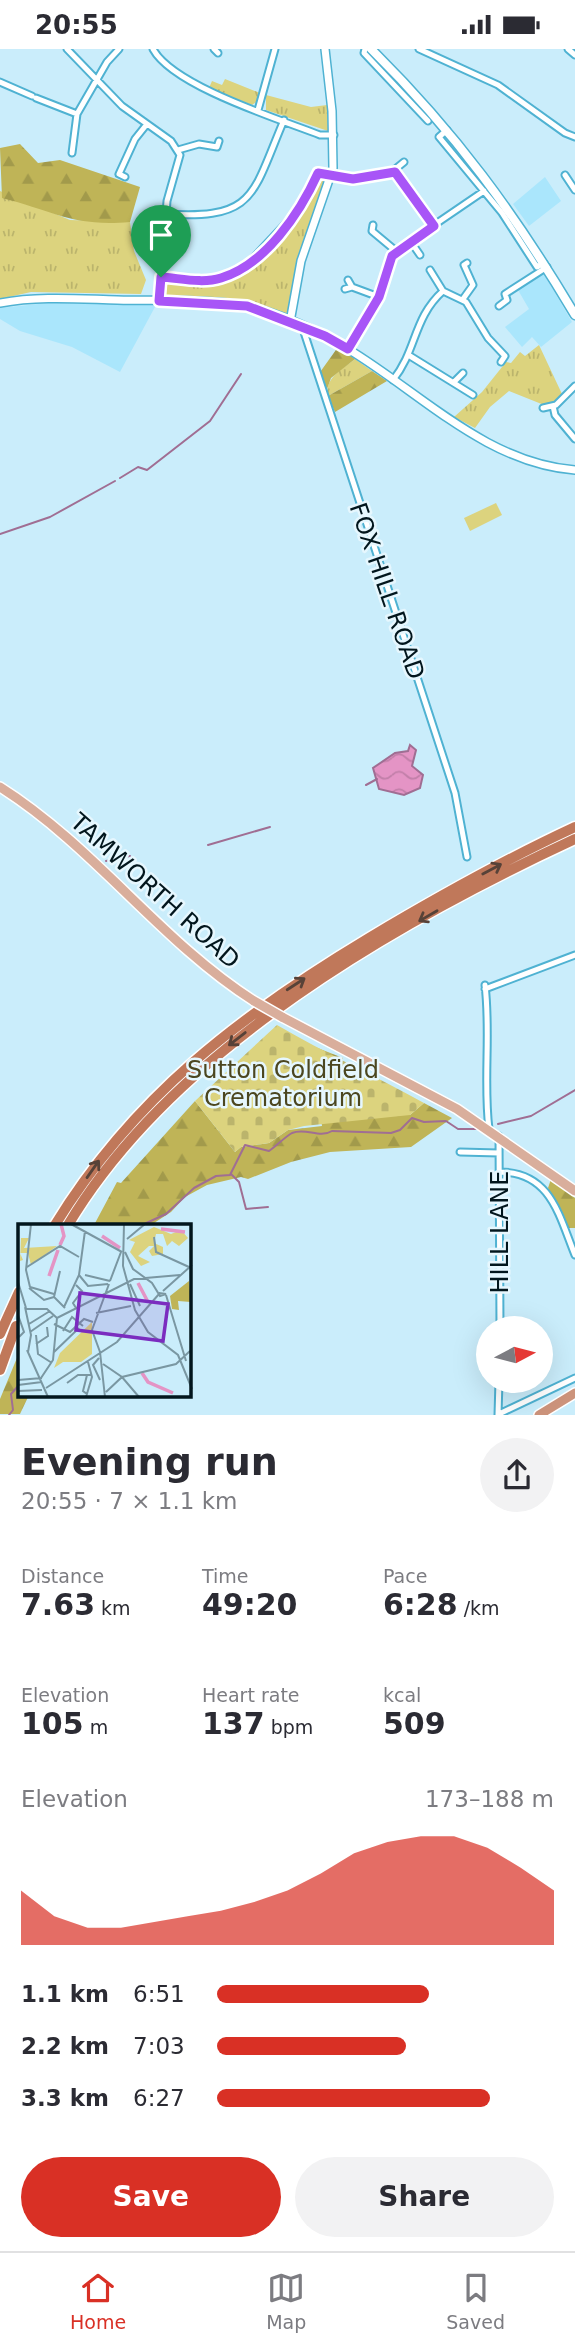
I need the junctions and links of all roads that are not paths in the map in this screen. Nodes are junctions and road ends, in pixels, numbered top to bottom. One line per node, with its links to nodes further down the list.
1 (67, 49): 11 (street)
2 (119, 49): 11 (street)
3 (153, 49): 14 (street)
4 (275, 49): 14 (street)
5 (325, 49): 20 (street)
6 (365, 49): 16 (street)
7 (371, 49): 13 (main road)
8 (419, 49): 21 (street)
9 (568, 49): 10 (street)
10 (575, 55)
11 (96, 79): 15 (street); 19 (street)
12 (0, 82): 15 (street)
13 (429, 107): 16 (street); 26 (main road)
14 (258, 110): 17 (street)
15 (77, 114): 23 (street)
16 (421, 114): 18 (street)
17 (284, 120): 20 (street); 34 (street)
18 (428, 121)
19 (147, 124): 22 (street); 29 (street)
20 (334, 135): 28 (street)
21 (575, 137)
22 (178, 150): 24 (street); 34 (street)
23 (72, 153)
24 (216, 155)
25 (404, 163): 27 (street)
26 (467, 163): 32 (street); 33 (main road)
27 (393, 171): 28 (street); 35 (street)
28 (331, 174): 43 (street); 52 (street)
29 (119, 175)
30 (561, 185): 31 (street)
31 (574, 189)
32 (484, 191): 33 (street); 35 (street)
33 (506, 211): 41 (main road)
34 (165, 214): 43 (street)
35 (434, 226): 37 (street)
36 (370, 229): 38 (street)
37 (411, 242): 38 (street); 39 (street)
38 (396, 251): 46 (street)
39 (420, 255)
40 (464, 263): 47 (street)
41 (546, 265): 50 (street); 51 (main road)
42 (430, 270): 45 (street)
43 (161, 277): 48 (street)
44 (348, 279): 46 (street)
45 (443, 291): 47 (street); 55 (street)
46 (379, 297): 54 (street)
47 (463, 299): 56 (street)
48 (159, 301): 49 (street); 52 (street)
49 (0, 303)
50 (499, 306)
51 (575, 315)
52 (290, 322): 53 (street)
53 (302, 326): 54 (street); 69 (street, FOX HILL ROAD)
54 (348, 349): 58 (street)
55 (410, 356): 58 (street); 59 (street)
56 (501, 362)
57 (463, 373): 59 (street)
58 (393, 380): 65 (street)
59 (455, 381): 61 (street)
60 (575, 386): 62 (street)
61 (473, 395)
62 (553, 406): 63 (street); 64 (street)
63 (544, 408)
64 (575, 439)
65 (575, 470)
66 (0, 787): 71 (main road, TAMWORTH ROAD, bridge)
67 (575, 827): 77 (highway, one-way to 67)
68 (575, 839): 78 (highway, one-way to 78)
69 (467, 857)
70 (575, 955): 71 (street)
71 (489, 1129): 72 (main road, TAMWORTH ROAD)
72 (499, 1136): 74 (street, HILL LANE); 76 (main road, TAMWORTH ROAD)
73 (460, 1152): 74 (street)
74 (499, 1153): 75 (street, HILL LANE)
75 (500, 1171): 79 (street); 81 (street, HILL LANE)
76 (575, 1191)
77 (56, 1224)
78 (69, 1224)
79 (575, 1255)
80 (18, 1294): 83 (highway)
81 (500, 1316)
82 (18, 1323): 84 (highway); 85 (highway)
83 (0, 1333)
84 (0, 1361)
85 (0, 1370)
86 (575, 1378): 89 (street)
87 (499, 1393): 89 (street)
88 (575, 1393): 90 (highway)
89 (499, 1414)
90 (539, 1415)

